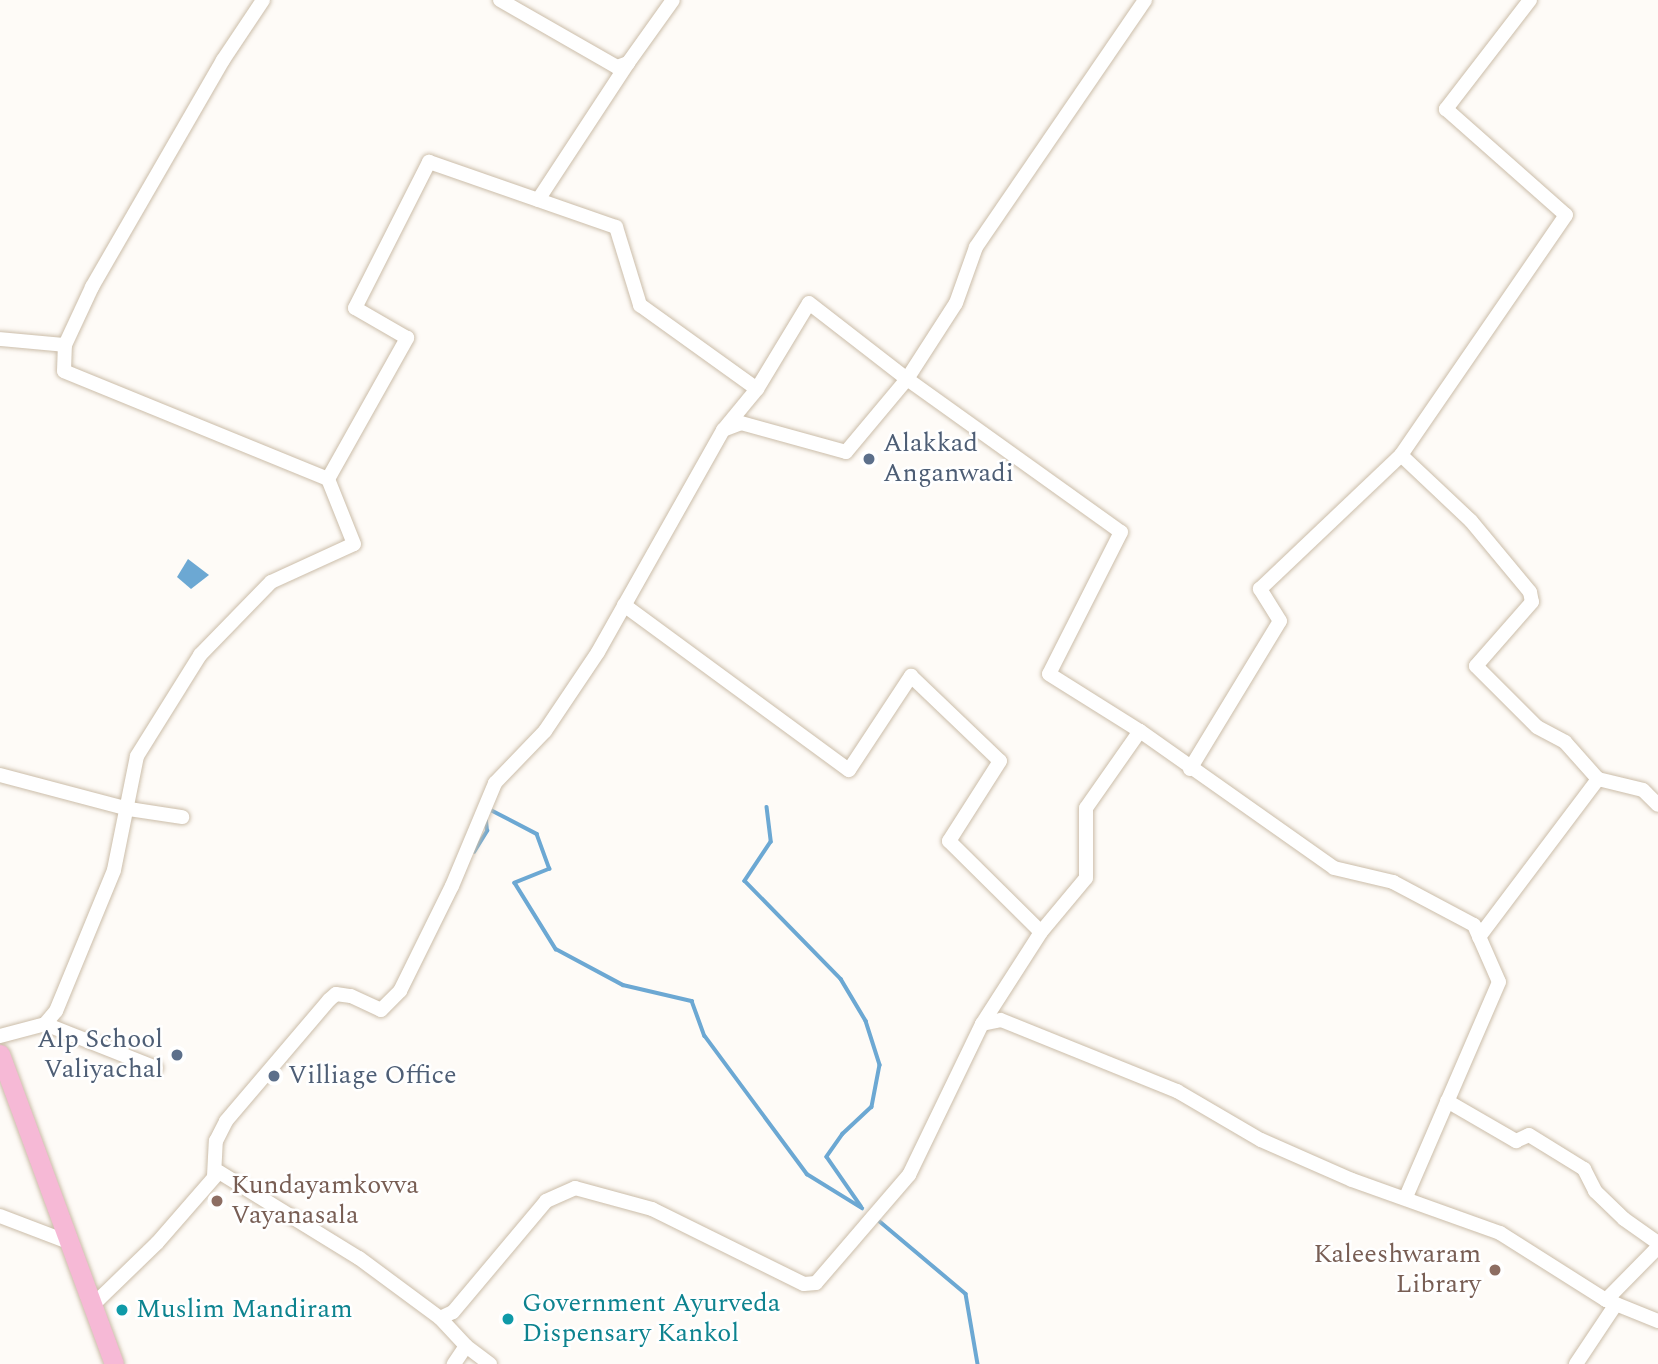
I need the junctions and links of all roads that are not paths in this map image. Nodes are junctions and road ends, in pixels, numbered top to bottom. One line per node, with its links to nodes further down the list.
1 (263, 0): 9 (street)
2 (500, 0): 6 (street)
3 (673, 0): 6 (street)
4 (1145, 0): 10 (street)
5 (1530, 0): 13 (street)
6 (628, 63): 7 (street)
7 (538, 200): 11 (street); 14 (street)
8 (0, 338): 9 (street)
9 (65, 345): 14 (street)
10 (906, 379): 11 (street); 12 (street); 16 (street)
11 (757, 389): 12 (street)
12 (723, 430): 15 (street)
13 (1401, 455): 17 (street); 19 (street)
14 (328, 479): 21 (street)
15 (624, 605): 23 (street); 31 (street)
16 (1140, 731): 17 (street); 23 (street)
17 (1190, 769): 24 (street)
18 (0, 775): 21 (street)
19 (1598, 779): 20 (street); 24 (street)
20 (1658, 805)
21 (129, 808): 22 (street); 25 (street)
22 (182, 817)
23 (1041, 932): 26 (street)
24 (1479, 937): 30 (street)
25 (45, 1024): 27 (street); 29 (street)
26 (982, 1024): 32 (street); 38 (street)
27 (0, 1036)
28 (0, 1054): 34 (main road)
29 (156, 1068)
30 (1447, 1101): 32 (street); 35 (street)
31 (214, 1176): 37 (street); 38 (street)
32 (1406, 1197): 36 (street)
33 (0, 1216): 34 (street)
34 (68, 1242): 37 (main road)
35 (1658, 1245): 36 (street)
36 (1611, 1302): 39 (street); 44 (street)
37 (94, 1304): 41 (main road)
38 (440, 1318): 40 (street)
39 (1658, 1321)
40 (466, 1346): 42 (street); 43 (street)
41 (114, 1364)
42 (454, 1364)
43 (490, 1364)
44 (1576, 1364)

